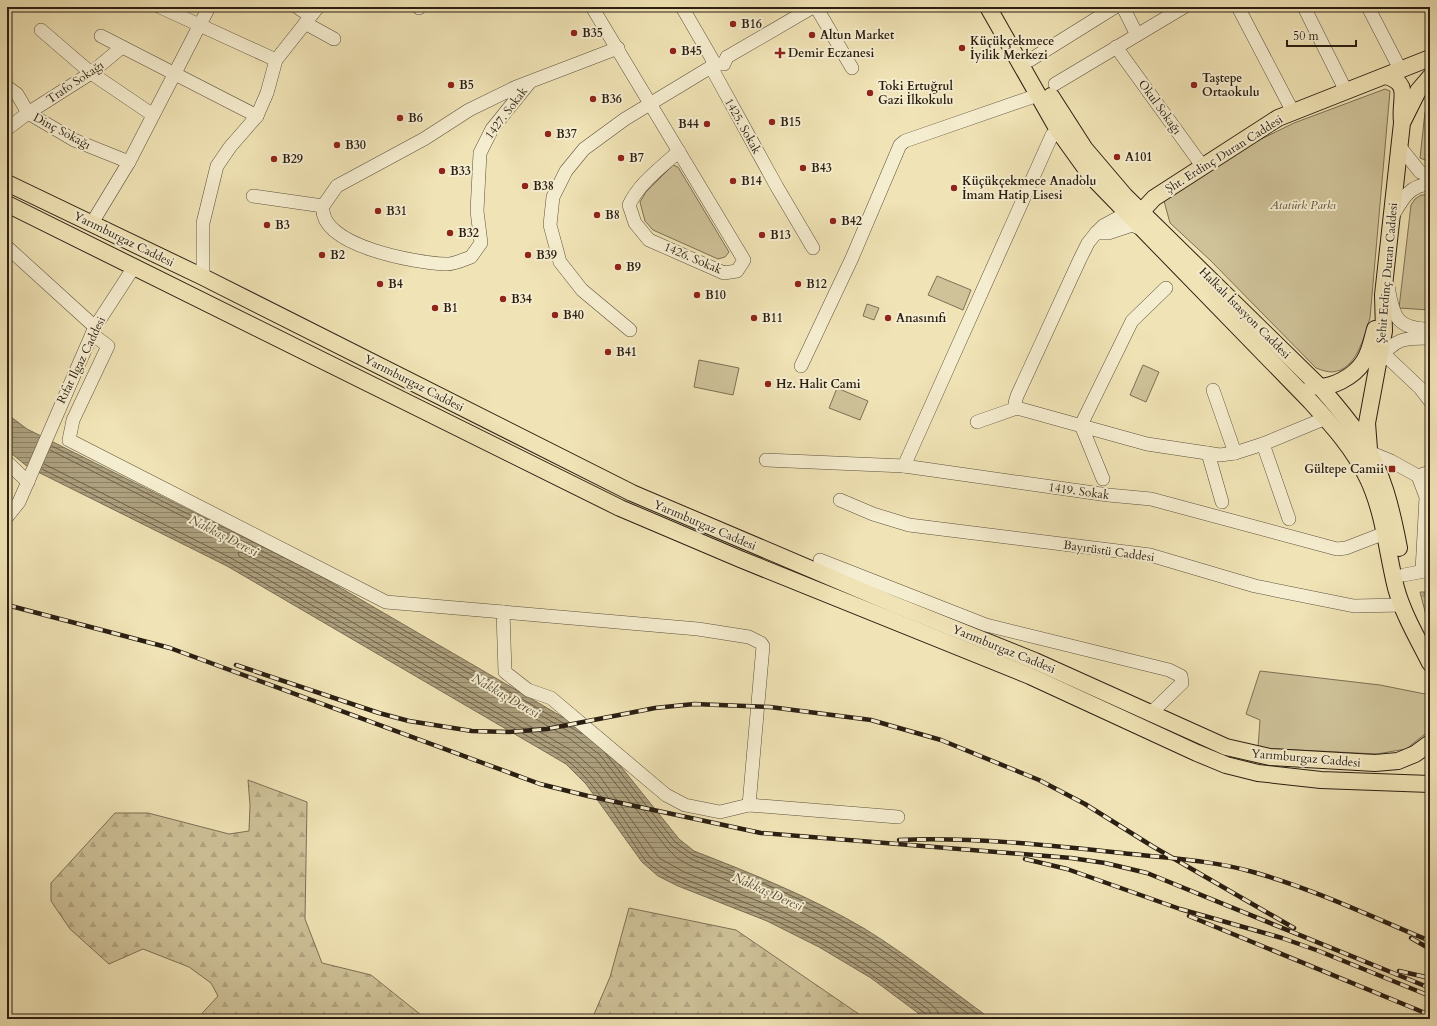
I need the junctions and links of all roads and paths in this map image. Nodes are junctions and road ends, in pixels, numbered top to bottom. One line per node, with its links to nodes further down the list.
1 (160, 7): 16 (street)
2 (209, 7): 16 (street)
3 (297, 7): 15 (street)
4 (592, 7): 23 (street, 1426. Sokak)
5 (682, 7): 27 (street, 1425. Sokak)
6 (814, 7): 27 (street); 28 (street)
7 (988, 7): 35 (main road, Halkalı İstasyon Caddesi)
8 (1000, 7): 25 (main road, Halkalı İstasyon Caddesi)
9 (1115, 7): 25 (street)
10 (1123, 7): 18 (street)
11 (1238, 7): 38 (street)
12 (1304, 7): 36 (street)
13 (1368, 7): 30 (street)
14 (1178, 9): 18 (street)
15 (311, 15): 20 (street); 24 (street)
16 (200, 25): 24 (street); 31 (street)
17 (41, 30): 29 (street)
18 (1137, 35): 22 (street)
19 (101, 36): 21 (street)
20 (334, 39)
21 (122, 47): 29 (street, Trafo Sokağı); 31 (street)
22 (1116, 47): 35 (street); 48 (street, Okul Sokağı)
23 (618, 48): 33 (street, 1427. Sokak); 37 (street, 1426. Sokak)
24 (276, 60): 41 (street)
25 (1030, 60): 35 (main road, Halkalı İstasyon Caddesi)
26 (1425, 60): 30 (main road, Şht. Erdinç Duran Caddesi); 32 (main road)
27 (713, 65): 37 (street); 62 (street, 1425. Sokak)
28 (852, 68)
29 (90, 73): 39 (street, Trafo Sokağı); 40 (street)
30 (1393, 73): 36 (main road, Şht. Erdinç Duran Caddesi); 42 (main road)
31 (175, 75): 40 (street); 41 (street)
32 (1429, 78): 42 (main road, Şehit Erdinç Duran Caddesi)
33 (530, 82): 54 (street, 1427. Sokak); 54 (street, 1427. Sokak)
34 (7, 86): 39 (street, Dinç Sokağı)
35 (1046, 89): 44 (main road, Halkalı İstasyon Caddesi); 55 (main road, Halkalı İstasyon Caddesi); 74 (street)
36 (1346, 91): 38 (main road, Şht. Erdinç Duran Caddesi)
37 (649, 104): 46 (street, 1426. Sokak); 71 (street)
38 (1293, 112): 48 (main road, Şht. Erdinç Duran Caddesi)
39 (28, 113): 43 (street, Trafo Sokağı); 47 (street, Dinç Sokağı)
40 (153, 114): 47 (street)
41 (257, 116): 65 (street)
42 (1402, 123): 45 (main road, Şehit Erdinç Duran Caddesi)
43 (7, 129)
44 (1058, 130): 55 (main road, Halkalı İstasyon Caddesi); 88 (street)
45 (1400, 147): 49 (street); 56 (main road, Şehit Erdinç Duran Caddesi)
46 (679, 151): 46 (street, 1426. Sokak)
47 (128, 162): 57 (street)
48 (1203, 167): 55 (main road, Şht. Erdinç Duran Caddesi)
49 (1430, 176)
50 (7, 183): 57 (main road, Yarımburgaz Caddesi)
51 (1430, 184): 56 (street)
52 (253, 196): 54 (street)
53 (7, 204): 60 (main road, Yarımburgaz Caddesi)
54 (323, 206)
55 (1134, 212): 58 (main road); 59 (street); 75 (main road, Halkalı İstasyon Caddesi)
56 (1392, 218): 64 (main road, Şehit Erdinç Duran Caddesi)
57 (92, 224): 60 (main road); 65 (main road, Yarımburgaz Caddesi)
58 (1144, 230): 59 (street); 68 (main road, Halkalı İstasyon Caddesi)
59 (1096, 233): 78 (street)
60 (83, 241): 63 (main road, Yarımburgaz Caddesi)
61 (7, 247): 70 (street)
62 (813, 248)
63 (134, 267): 70 (street, Rıfat Ilgaz Caddesi); 105 (main road, Yarımburgaz Caddesi)
64 (1386, 274): 67 (main road, Şehit Erdinç Duran Caddesi); 69 (street)
65 (203, 277): 104 (main road, Yarımburgaz Caddesi)
66 (1166, 288): 81 (street)
67 (1383, 295): 73 (main road, Şehit Erdinç Duran Caddesi); 75 (main road)
68 (1218, 306): 75 (main road); 79 (main road, Halkalı İstasyon Caddesi)
69 (1430, 329)
70 (93, 330): 91 (street, Rıfat Ilgaz Caddesi); 101 (street)
71 (630, 330)
72 (1430, 338): 73 (street)
73 (1381, 358): 77 (street); 83 (main road, Şehit Erdinç Duran Caddesi)
74 (801, 366)
75 (1321, 388): 83 (main road, Halkalı İstasyon Caddesi)
76 (1213, 390): 85 (street)
77 (1430, 401)
78 (1017, 408): 80 (street); 81 (street)
79 (1326, 418): 82 (street); 96 (main road, Halkalı İstasyon Caddesi)
80 (976, 422)
81 (1081, 425): 84 (street); 90 (street)
82 (1263, 444): 85 (street); 95 (street)
83 (1369, 452): 89 (street); 99 (main road, Halkalı İstasyon Caddesi)
84 (1208, 453): 85 (street); 93 (street)
85 (1235, 453)
86 (766, 460): 88 (street, 1419. Sokak)
87 (7, 462): 91 (street)
88 (904, 466): 96 (street, 1419. Sokak)
89 (1424, 474): 98 (street)
90 (1103, 480)
91 (28, 482): 94 (street, Rıfat Ilgaz Caddesi)
92 (840, 500): 100 (street, Bayırüstü Caddesi)
93 (1222, 502)
94 (7, 517)
95 (1289, 519)
96 (1385, 533): 100 (main road, Halkalı İstasyon Caddesi)
97 (820, 560): 104 (street)
98 (1426, 571): 99 (street)
99 (1404, 576): 102 (main road, Halkalı İstasyon Caddesi)
100 (1402, 605): 103 (main road, Halkalı İstasyon Caddesi)
101 (503, 612): 108 (street); 108 (street)
102 (1430, 649)
103 (1430, 663)
104 (1150, 714): 105 (main road); 106 (main road, Yarımburgaz Caddesi)
105 (1144, 729): 107 (main road, Yarımburgaz Caddesi)
106 (1430, 743)
107 (1430, 784)
108 (749, 805): 109 (street)
109 (898, 817)

